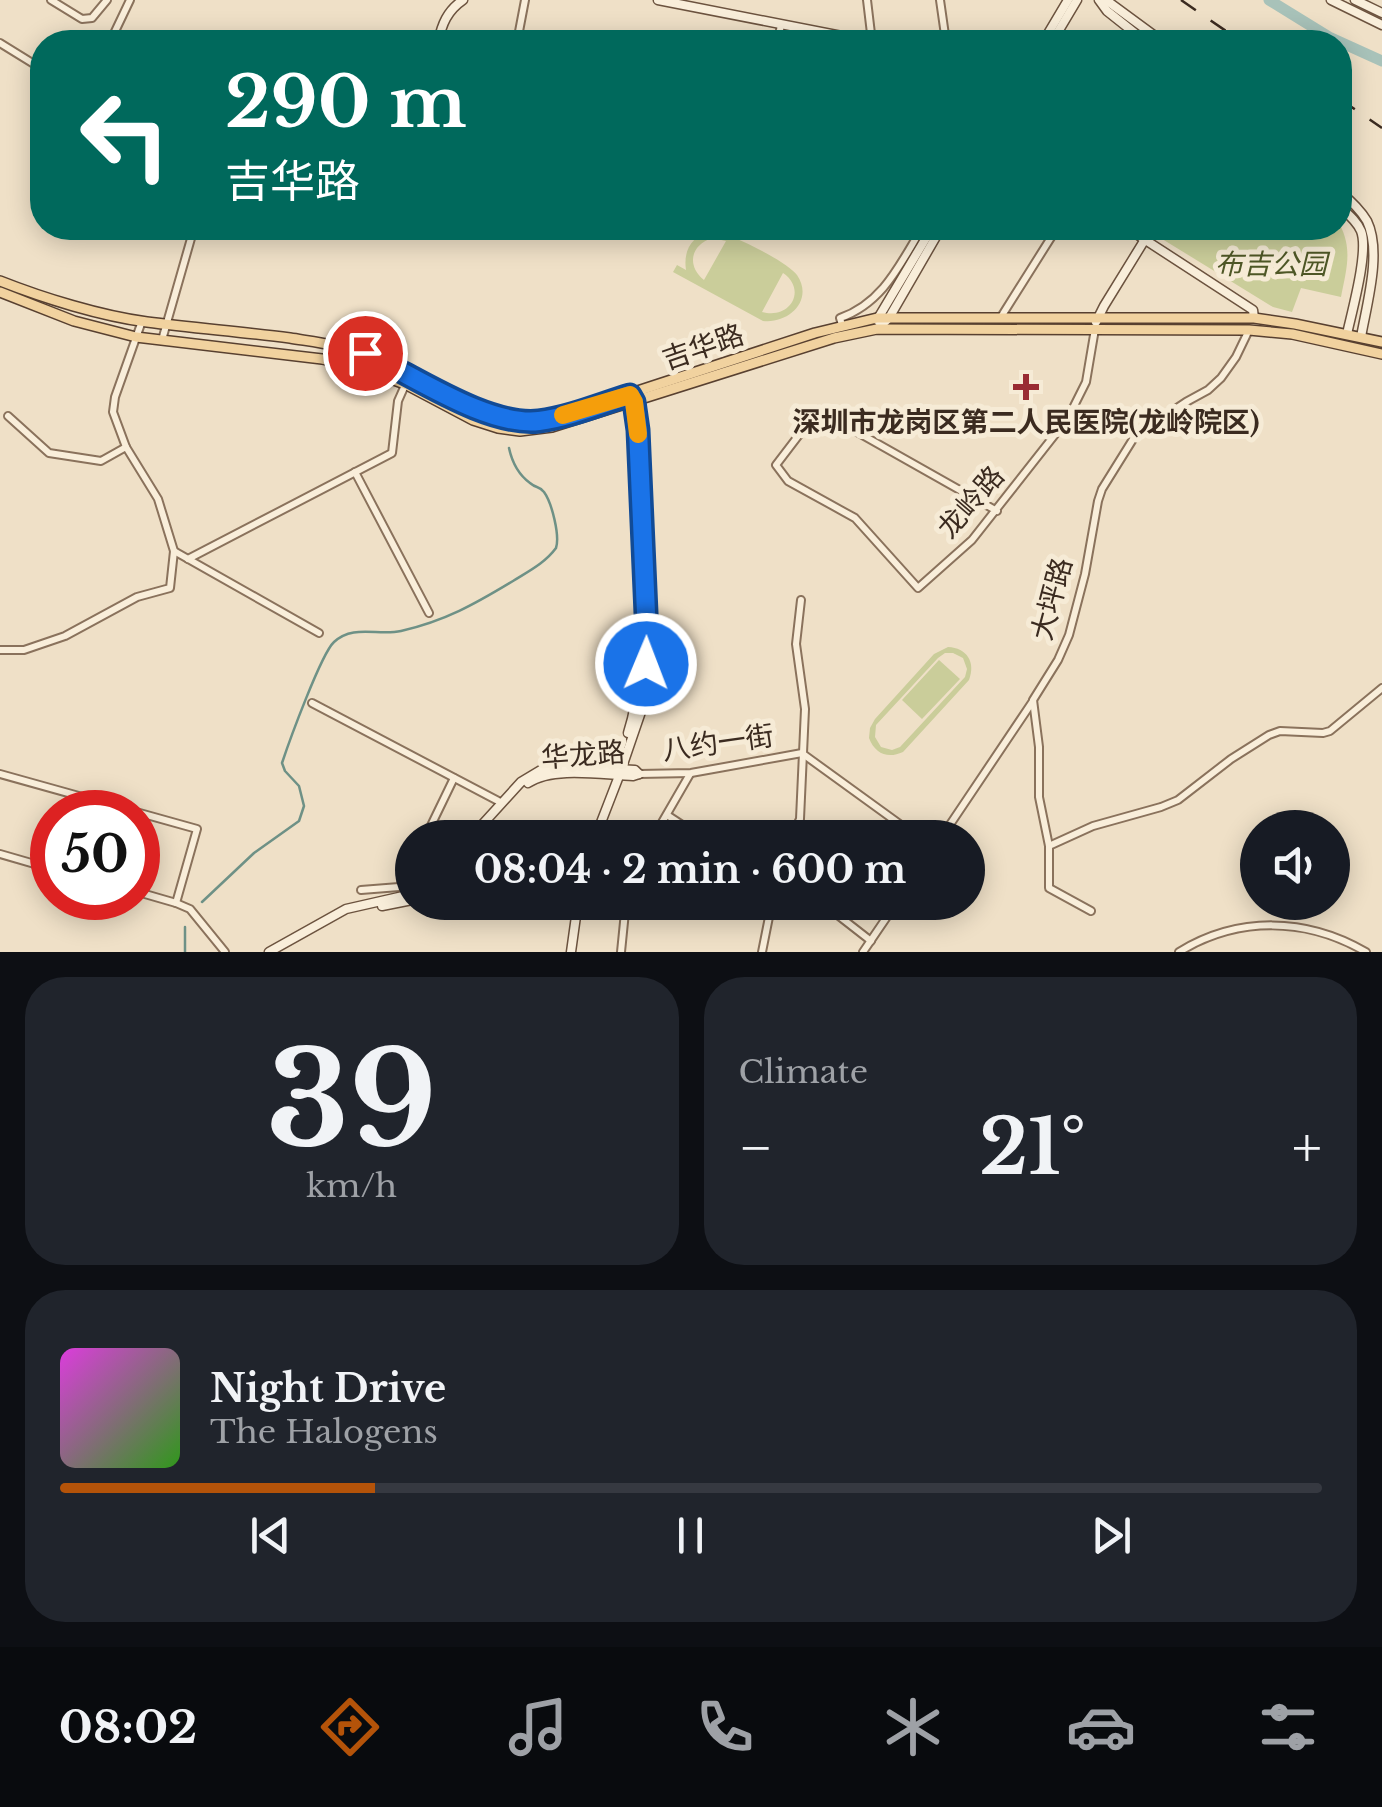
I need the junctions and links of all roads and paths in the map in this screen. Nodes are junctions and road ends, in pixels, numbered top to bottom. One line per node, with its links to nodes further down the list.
1 (51, 0): 2 (street)
2 (106, 0)
3 (130, 0): 16 (street)
4 (463, 0): 17 (main road)
5 (526, 0): 18 (street)
6 (658, 0): 14 (main road)
7 (867, 0): 21 (street)
8 (940, 0): 22 (street)
9 (1073, 0): 23 (main road)
10 (1103, 0): 24 (main road); 25 (main road)
11 (1331, 0): 15 (main road)
12 (1355, 0): 13 (main road)
13 (1382, 13)
14 (782, 24): 19 (street); 20 (main road)
15 (1382, 25)
16 (116, 30)
17 (441, 30)
18 (520, 30)
19 (781, 30)
20 (811, 30)
21 (868, 30)
22 (944, 30)
23 (1054, 30)
24 (1131, 30)
25 (1146, 30)
26 (0, 44): 27 (street)
27 (30, 62)
28 (1352, 204): 52 (main road)
29 (1352, 219): 50 (main road)
30 (190, 240): 45 (street)
31 (914, 240): 47 (street)
32 (926, 240): 37 (main road)
33 (933, 240): 37 (main road)
34 (1049, 240): 40 (street)
35 (1145, 240): 42 (main road)
36 (1148, 240): 43 (main road)
37 (910, 273): 41 (main road); 46 (main road)
38 (0, 281): 44 (main road, 吉华路)
39 (0, 292): 51 (main road, 吉华路)
40 (1001, 317): 41 (main road, 吉华路); 42 (main road, 吉华路)
41 (890, 318): 46 (main road, 吉华路)
42 (1096, 318): 43 (main road, 吉华路); 48 (main road)
43 (1254, 318): 50 (main road, 吉华路)
44 (142, 322): 45 (main road, 吉华路); 51 (street)
45 (164, 324): 53 (street); 56 (main road, 吉华路)
46 (877, 324): 47 (main road, 吉华路); 48 (main road, 吉华路); 57 (main road, 吉华路)
47 (842, 325): 57 (main road, 吉华路)
48 (1095, 329): 49 (main road, 吉华路); 61 (street, 龙岭路)
49 (1249, 330): 55 (main road, 吉华路); 69 (street, 大坪路)
50 (1347, 334): 52 (main road, 吉华路)
51 (136, 337): 53 (main road, 吉华路); 59 (street)
52 (1360, 337): 54 (main road, 吉华路)
53 (162, 340): 56 (main road, 吉华路)
54 (1382, 342)
55 (1382, 354)
56 (407, 379): 57 (main road, 吉华路); 60 (street)
57 (631, 400): 73 (main road)
58 (8, 416): 59 (street)
59 (126, 447): 62 (street)
60 (354, 472): 63 (street); 65 (street)
61 (997, 510): 61 (street, 龙岭路)
62 (174, 551): 63 (street); 67 (street)
63 (188, 559): 66 (street)
64 (801, 600): 71 (street)
65 (429, 613)
66 (319, 634)
67 (0, 650)
68 (1382, 688): 88 (street)
69 (1034, 700): 87 (street, 大坪路); 88 (street)
70 (312, 703): 76 (street)
71 (802, 753): 72 (street, 八约一街); 85 (street); 86 (street)
72 (690, 772): 75 (street, 八约一街); 78 (street)
73 (618, 773): 75 (main road, 华龙路); 77 (main road, 华龙路); 81 (main road, 华龙路); 82 (main road)
74 (0, 774): 96 (street)
75 (640, 774)
76 (454, 778): 77 (street); 79 (street)
77 (502, 804): 80 (main road, 华龙路)
78 (667, 816): 83 (street); 84 (street)
79 (434, 820)
80 (489, 820)
81 (491, 820)
82 (600, 820)
83 (665, 820)
84 (673, 820)
85 (800, 820)
86 (893, 820)
87 (952, 820)
88 (1049, 846): 97 (street)
89 (0, 854): 90 (street)
90 (30, 863)
91 (395, 887): 92 (street)
92 (361, 890)
93 (160, 898): 96 (street)
94 (395, 900): 105 (main road)
95 (395, 901): 106 (main road)
96 (176, 903): 104 (street)
97 (1091, 911)
98 (573, 920): 107 (main road)
99 (625, 920): 108 (street)
100 (768, 920): 109 (street)
101 (845, 920): 103 (street)
102 (884, 920): 103 (street)
103 (871, 940): 110 (street)
104 (225, 952)
105 (269, 952)
106 (278, 952)
107 (569, 952)
108 (622, 952)
109 (762, 952)
110 (863, 952)
111 (1179, 952): 112 (street)
112 (1366, 952)

